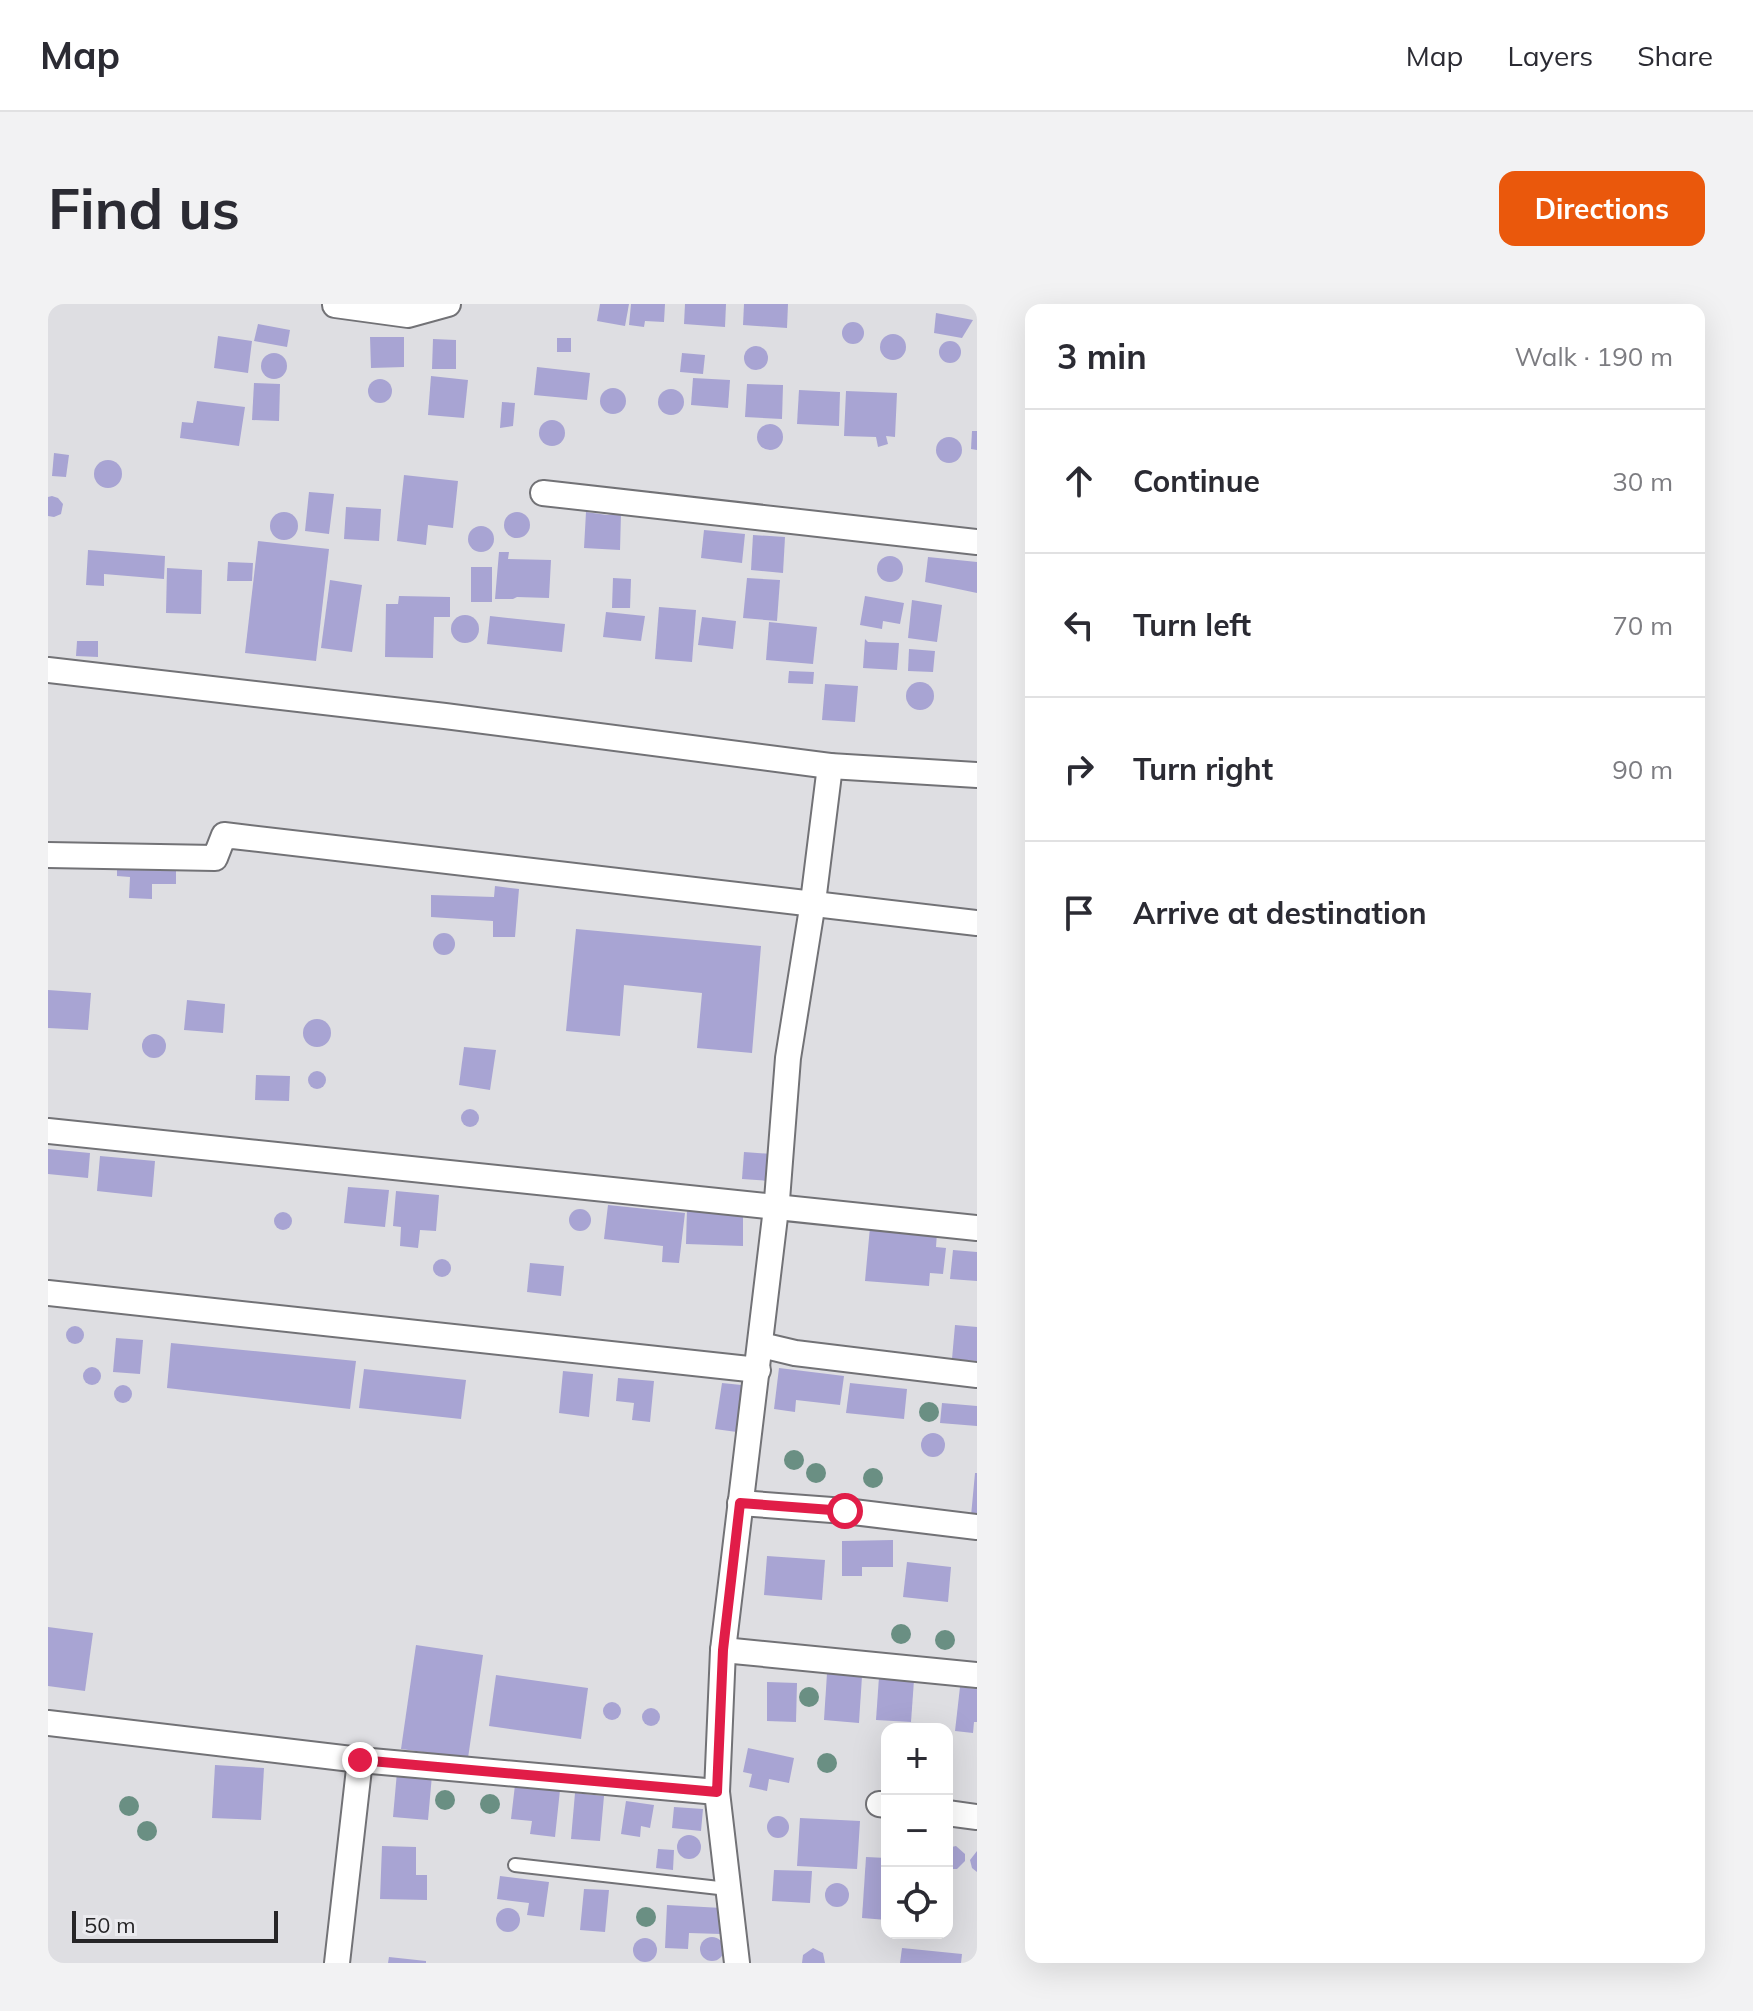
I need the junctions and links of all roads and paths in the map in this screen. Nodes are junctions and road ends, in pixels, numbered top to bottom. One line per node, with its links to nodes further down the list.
1 (448, 304): 2 (street)
2 (335, 305)
3 (543, 493): 4 (street)
4 (977, 542)
5 (48, 670): 6 (street)
6 (830, 766): 7 (street); 9 (street)
7 (977, 775)
8 (48, 855): 9 (street)
9 (813, 902): 10 (street); 12 (street)
10 (977, 923)
11 (48, 1131): 12 (street)
12 (777, 1207): 13 (street); 15 (street)
13 (977, 1228)
14 (48, 1293): 15 (street)
15 (760, 1358): 16 (street); 17 (street)
16 (977, 1375)
17 (740, 1503): 18 (street); 19 (street)
18 (977, 1527)
19 (723, 1650): 20 (street); 23 (street)
20 (977, 1675)
21 (48, 1723): 22 (street)
22 (360, 1760): 23 (street); 28 (street)
23 (717, 1792): 27 (street)
24 (953, 1814): 25 (street)
25 (977, 1817)
26 (515, 1865): 27 (lane)
27 (728, 1889): 29 (street)
28 (337, 1963)
29 (737, 1963)

